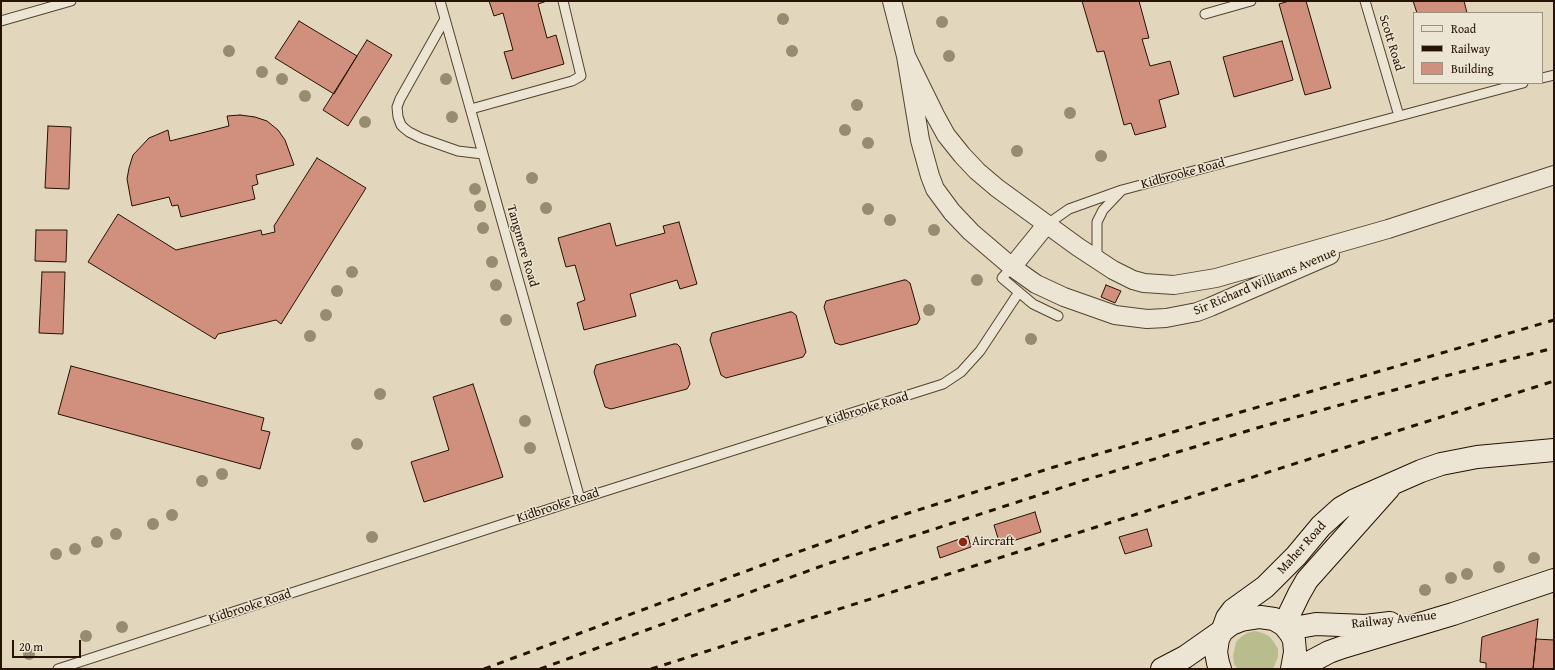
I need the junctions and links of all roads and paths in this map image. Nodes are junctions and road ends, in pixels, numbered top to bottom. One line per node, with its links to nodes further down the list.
1 (71, 1): 9 (lane)
2 (440, 1): 8 (lane, Tangmere Road)
3 (563, 1): 14 (lane)
4 (892, 1): 10 (street, Sir Richard Williams Avenue)
5 (1251, 1): 7 (lane)
6 (1365, 1): 15 (lane, Scott Road)
7 (1205, 14)
8 (445, 19): 14 (lane, Tangmere Road); 16 (lane)
9 (1, 21)
10 (906, 56): 19 (street, Sir Richard Williams Avenue); 22 (street, Sir Richard Williams Avenue)
11 (1554, 75): 12 (lane)
12 (1543, 78)
13 (1519, 84): 15 (lane, Kidbrooke Road)
14 (471, 109): 16 (lane, Tangmere Road)
15 (1400, 116): 18 (lane, Kidbrooke Road)
16 (483, 154): 27 (lane, Tangmere Road)
17 (1554, 175): 20 (street, Sir Richard Williams Avenue)
18 (1122, 190): 19 (lane, Kidbrooke Road); 21 (lane)
19 (1046, 225): 21 (street, Sir Richard Williams Avenue); 22 (street, Kidbrooke Road)
20 (1388, 229): 21 (street, Sir Richard Williams Avenue); 22 (street, Sir Richard Williams Avenue)
21 (1098, 260)
22 (1012, 267): 23 (lane)
23 (1019, 292): 24 (lane); 27 (lane, Kidbrooke Road)
24 (1058, 316)
25 (1554, 450): 26 (street, Maher Road)
26 (1394, 483): 30 (street, Maher Road); 31 (street, Maher Road)
27 (580, 499): 32 (lane, Kidbrooke Road)
28 (1554, 580): 29 (street, Railway Avenue)
29 (1453, 614): 30 (street, Railway Avenue); 36 (street, Railway Avenue)
30 (1286, 627): 31 (street); 35 (street)
31 (1222, 630): 33 (street); 34 (street, Maher Road)
32 (58, 669)
33 (1162, 669)
34 (1220, 669)
35 (1292, 669)
36 (1297, 669)

